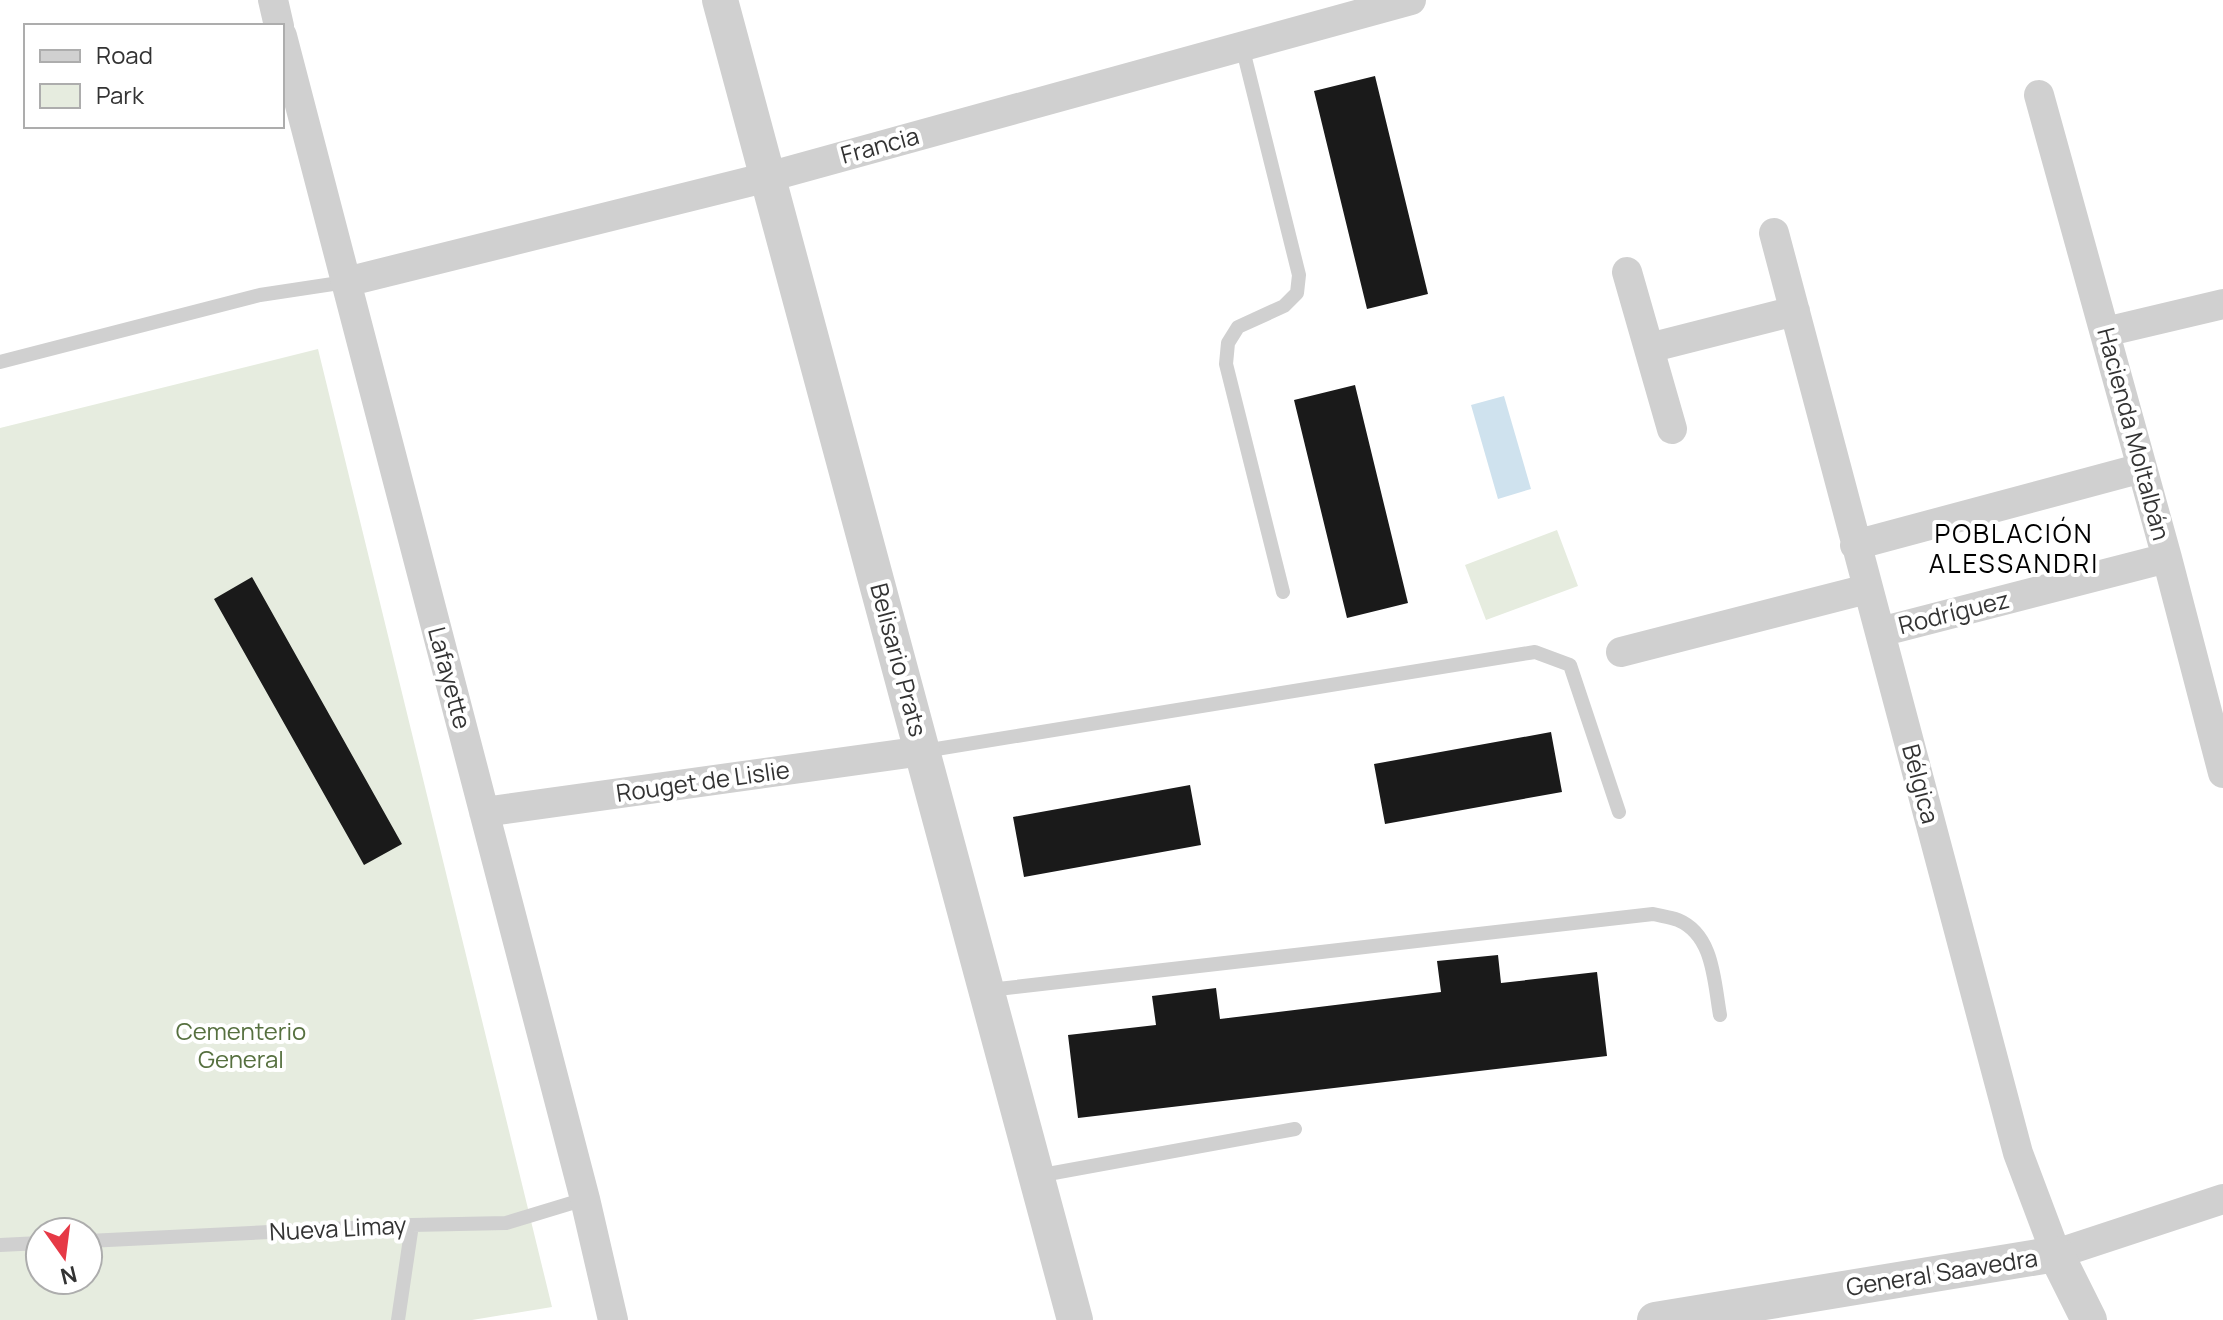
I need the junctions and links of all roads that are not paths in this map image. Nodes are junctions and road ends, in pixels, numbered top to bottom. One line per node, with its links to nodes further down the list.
1 (273, 0): 4 (street)
2 (720, 0): 8 (street, Belisario Prats)
3 (1411, 0): 6 (street, Francia)
4 (279, 24)
5 (284, 44): 11 (street, Lafayette)
6 (1242, 46): 8 (street, Francia); 22 (lane)
7 (2039, 95): 14 (street, Hacienda Moltalbán)
8 (768, 177): 11 (street, Francia); 26 (street, Belisario Prats)
9 (1774, 233): 13 (street, Bélgica)
10 (1627, 272): 15 (street)
11 (346, 282): 16 (lane); 28 (street, Lafayette)
12 (2223, 304): 14 (street)
13 (1795, 311): 15 (street); 19 (street, Bélgica)
14 (2105, 332): 18 (street, Hacienda Moltalbán)
15 (1649, 348): 17 (street)
16 (0, 362)
17 (1672, 429)
18 (2142, 468): 19 (street); 20 (street, Hacienda Moltalbán)
19 (1855, 545): 21 (street, Bélgica)
20 (2167, 558): 23 (street, Rodríguez); 25 (street, Hacienda Moltalbán)
21 (1867, 589): 23 (street, Bélgica); 24 (street)
22 (1283, 592)
23 (1880, 632): 40 (street, Bélgica)
24 (1621, 652)
25 (2214, 700): 27 (street, Hacienda Moltalbán)
26 (923, 751): 28 (street, Rouget de Lislie); 29 (lane); 30 (street, Belisario Prats)
27 (2223, 773)
28 (484, 812): 34 (street, Lafayette)
29 (1619, 812)
30 (987, 990): 31 (lane); 33 (street, Belisario Prats)
31 (1720, 1015)
32 (1295, 1129): 33 (lane)
33 (1037, 1176): 43 (street, Belisario Prats)
34 (585, 1199): 36 (lane, Nueva Limay); 42 (street, Lafayette)
35 (2223, 1199): 40 (street, General Saavedra)
36 (412, 1225): 37 (lane, Nueva Limay); 41 (lane)
37 (104, 1240)
38 (24, 1244): 39 (lane)
39 (0, 1245)
40 (2056, 1254): 44 (street, General Saavedra); 45 (street)
41 (398, 1320)
42 (613, 1320)
43 (1075, 1320)
44 (1655, 1320)
45 (2089, 1320)

